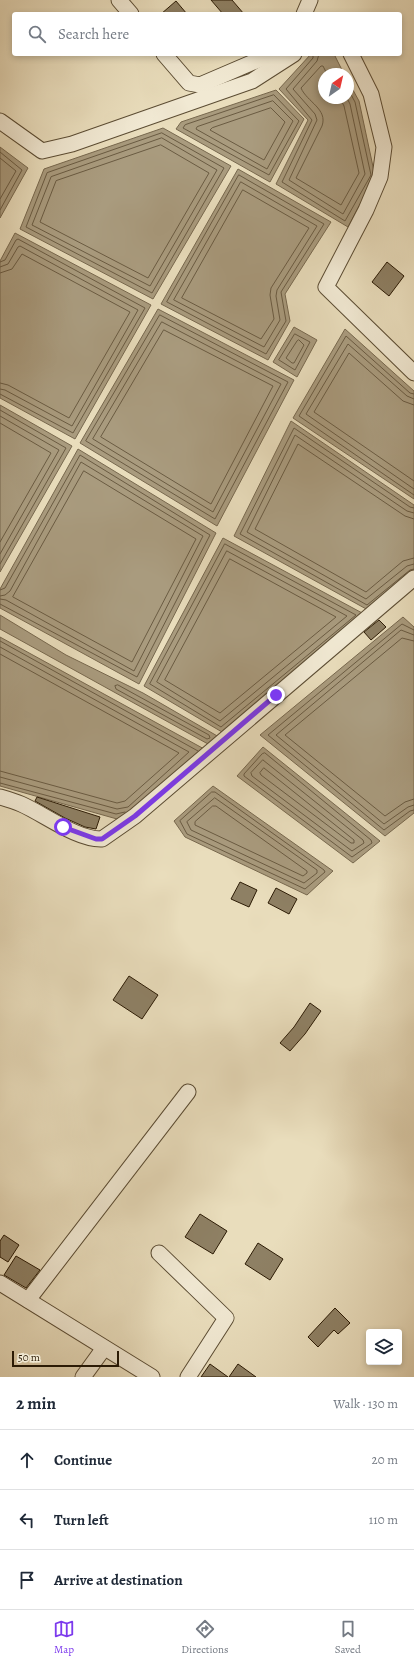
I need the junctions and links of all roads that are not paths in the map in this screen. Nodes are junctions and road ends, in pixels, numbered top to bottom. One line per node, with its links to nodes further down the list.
1 (119, 0): 3 (street)
2 (310, 0): 4 (street)
3 (129, 12)
4 (305, 12)
5 (166, 56): 6 (street)
6 (267, 56)
7 (291, 56): 9 (street)
8 (352, 56): 10 (street)
9 (0, 121)
10 (414, 373)
11 (414, 578): 12 (street)
12 (0, 797)
13 (188, 1092): 16 (street)
14 (159, 1253): 20 (street)
15 (0, 1283): 16 (street)
16 (28, 1300): 17 (street)
17 (104, 1348): 18 (street); 19 (street)
18 (83, 1377)
19 (152, 1377)
20 (188, 1377)

